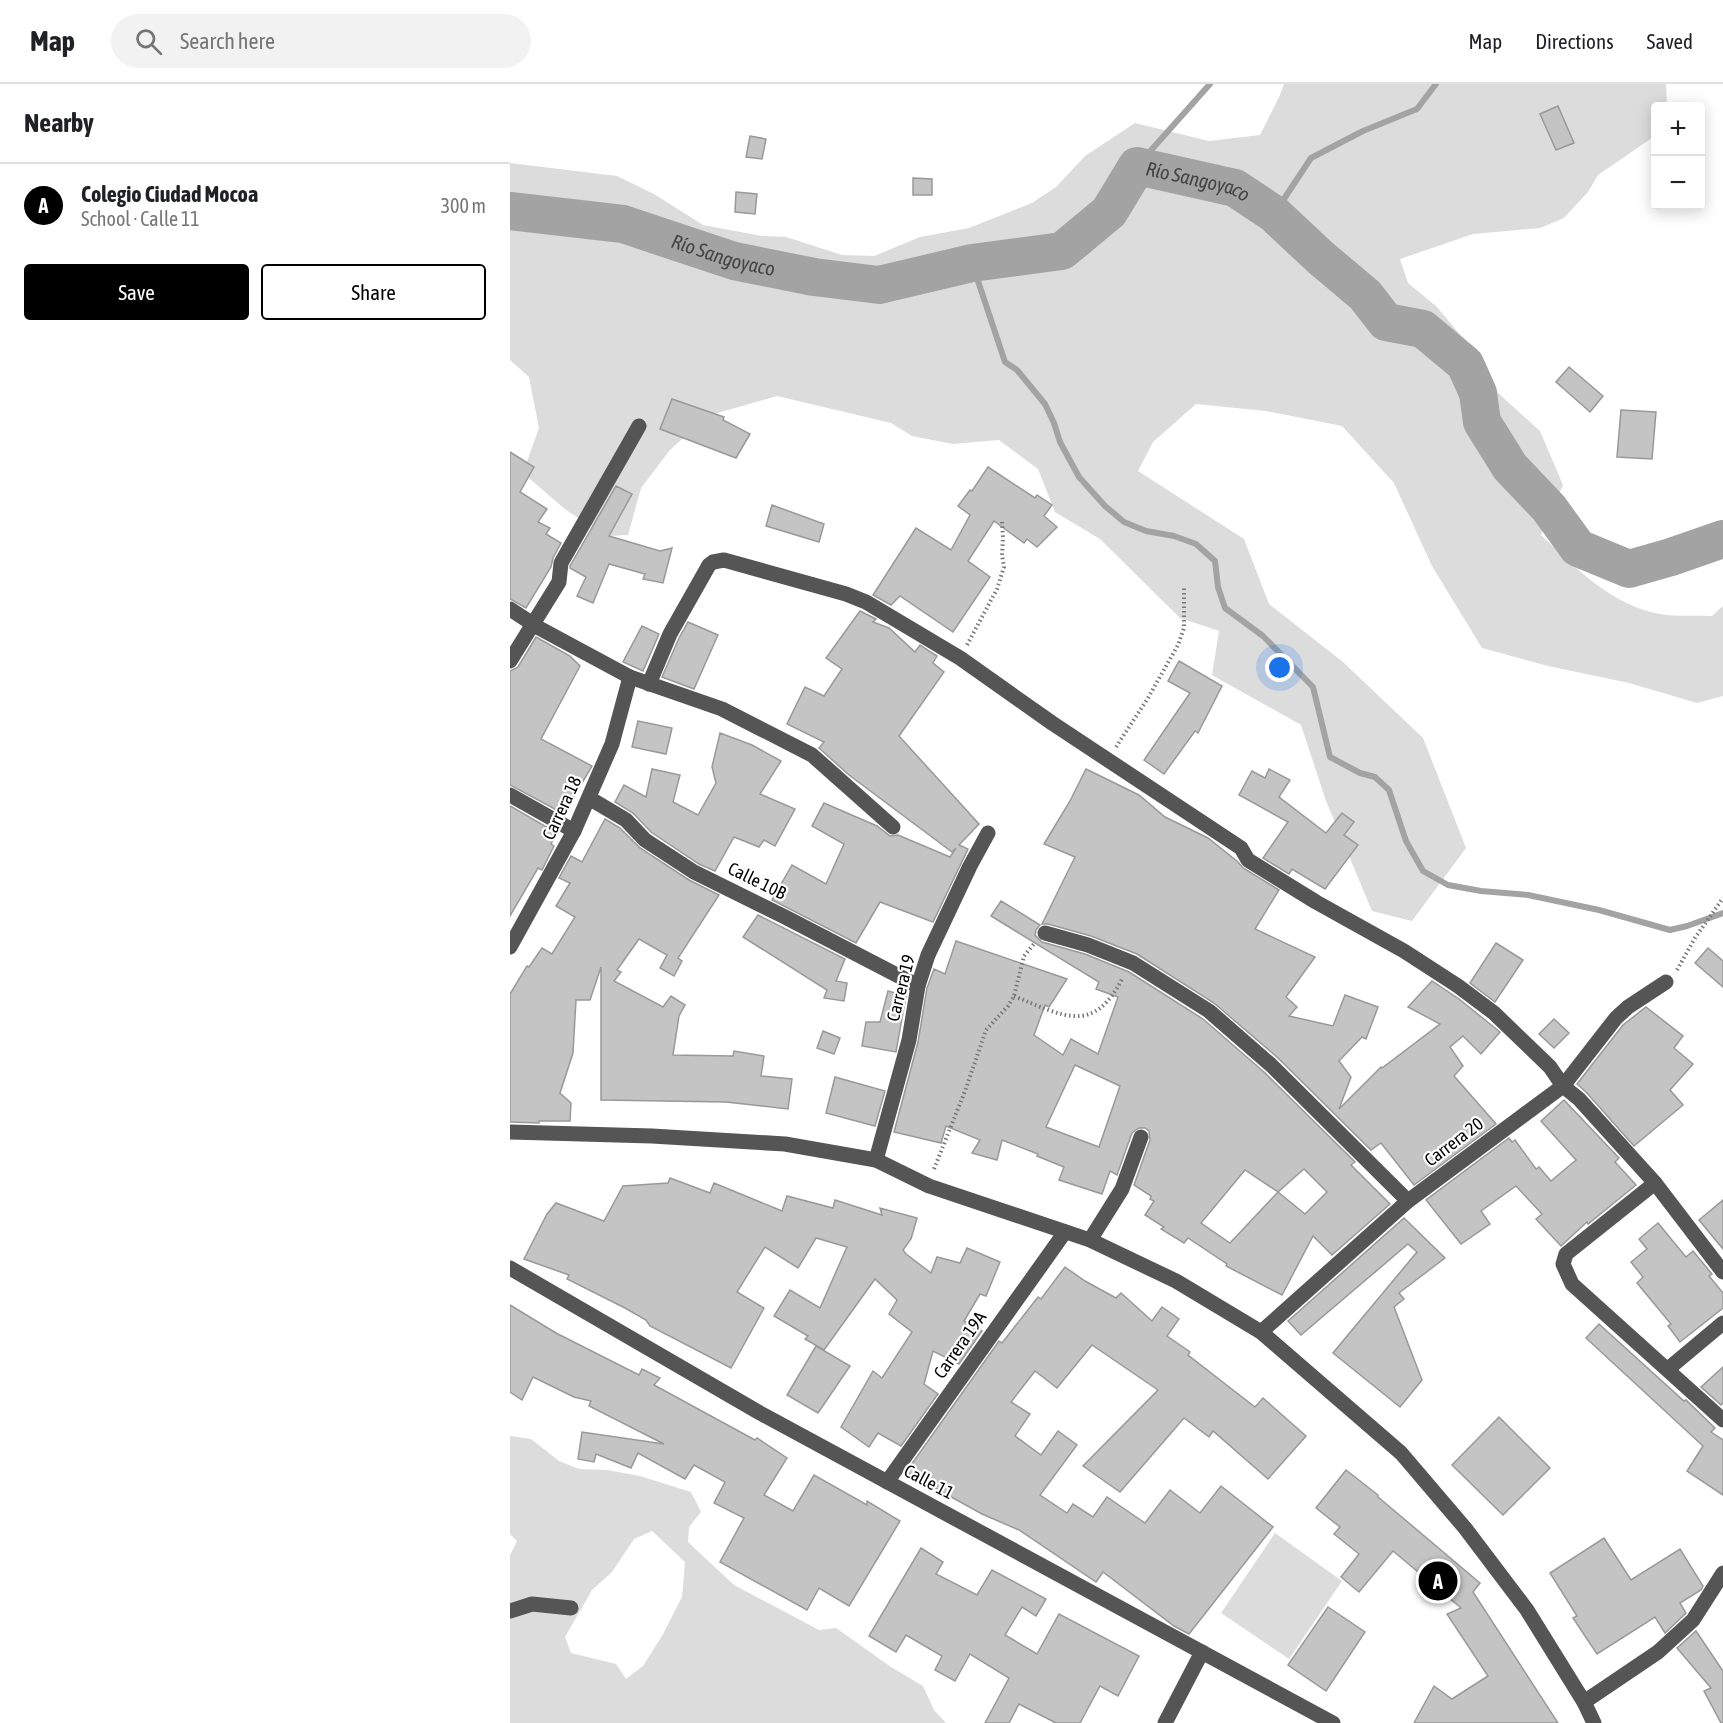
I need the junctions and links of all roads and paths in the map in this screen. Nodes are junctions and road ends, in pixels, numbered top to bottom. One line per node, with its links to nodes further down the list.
1 (639, 426): 5 (street)
2 (1002, 520): 6 (path)
3 (1184, 587): 10 (path)
4 (510, 609): 5 (street)
5 (532, 624): 7 (street); 8 (street)
6 (960, 658): 9 (street); 10 (street)
7 (510, 661)
8 (630, 677): 9 (street); 12 (street, Carrera 18)
9 (649, 684): 13 (street)
10 (1107, 761): 23 (street)
11 (510, 795): 14 (street)
12 (589, 798): 14 (street, Carrera 18); 21 (street, Calle 10B)
13 (893, 827)
14 (574, 831): 18 (street, Carrera 18)
15 (988, 834): 21 (street, Carrera 19)
16 (1723, 898): 20 (path)
17 (1045, 933): 19 (street); 22 (path)
18 (510, 947)
19 (1129, 961): 22 (path); 29 (street)
20 (1671, 977): 23 (street, Carrera 20)
21 (918, 986): 26 (street, Carrera 19)
22 (1014, 996): 28 (path)
23 (1563, 1086): 27 (street); 29 (street, Carrera 20)
24 (510, 1132): 26 (street)
25 (1141, 1137): 31 (street)
26 (876, 1160): 28 (street)
27 (1655, 1183): 33 (street); 36 (street)
28 (929, 1186): 30 (street)
29 (1408, 1201): 35 (street, Carrera 20)
30 (1065, 1232): 31 (street); 38 (street, Carrera 19A)
31 (1090, 1240): 35 (street)
32 (510, 1268): 38 (street, Calle 11)
33 (1723, 1272)
34 (1723, 1323): 36 (street)
35 (1261, 1332): 43 (street)
36 (1668, 1369): 37 (street)
37 (1723, 1420)
38 (887, 1482): 42 (street, Calle 11)
39 (1723, 1573): 43 (street)
40 (571, 1608): 41 (street)
41 (510, 1611)
42 (1202, 1652): 44 (street); 45 (street, Calle 11)
43 (1584, 1702): 46 (street)
44 (1165, 1723)
45 (1333, 1723)
46 (1594, 1723)

